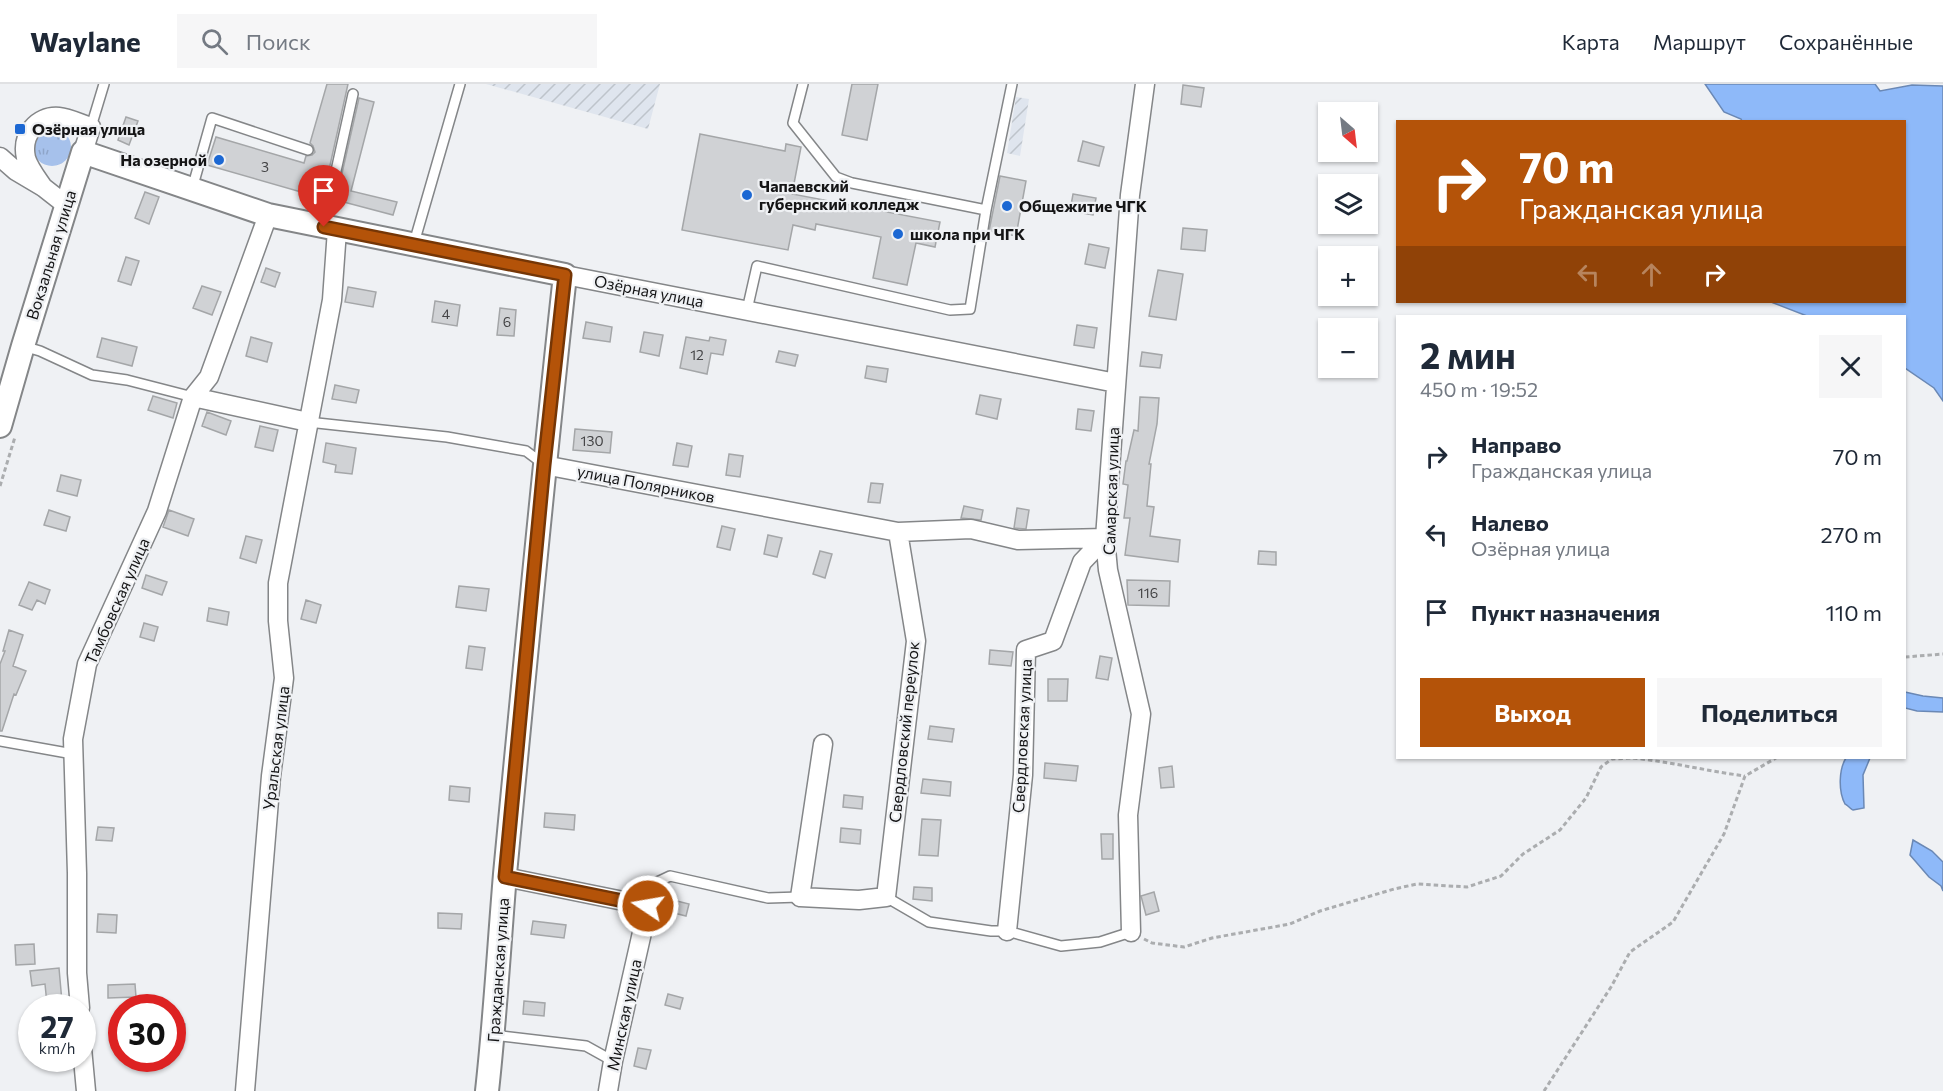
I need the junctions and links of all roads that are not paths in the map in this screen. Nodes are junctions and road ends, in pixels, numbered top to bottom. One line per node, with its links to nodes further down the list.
1 (104, 84): 7 (lane, Вокзальная улица)
2 (460, 84): 17 (lane)
3 (803, 84): 14 (lane)
4 (1012, 84): 14 (lane)
5 (1145, 84): 21 (street, Самарская улица)
6 (353, 94): 16 (lane)
7 (91, 127): 9 (street, Вокзальная улица); 11 (street)
8 (308, 150): 12 (lane)
9 (83, 152): 12 (street, Озёрная улица); 13 (street, Вокзальная улица)
10 (0, 157): 11 (street)
11 (43, 187): 13 (street)
12 (192, 189): 15 (street, Озёрная улица)
13 (66, 205): 20 (street, Вокзальная улица)
14 (986, 210): 19 (lane)
15 (268, 215): 16 (street, Озёрная улица); 22 (street, Тамбовская улица)
16 (330, 229): 17 (street, Озёрная улица); 23 (street, Уральская улица)
17 (413, 245): 18 (street, Озёрная улица)
18 (565, 275): 19 (street, Озёрная улица); 25 (street, Гражданская улица)
19 (747, 310): 21 (street, Озёрная улица)
20 (23, 346): 22 (lane); 24 (street, Вокзальная улица)
21 (1116, 383): 27 (street, Самарская улица)
22 (194, 397): 23 (street, улица Полярников); 30 (street, Тамбовская улица)
23 (308, 422): 25 (lane, улица Полярников); 42 (street, Уральская улица)
24 (0, 426)
25 (544, 465): 26 (street, улица Полярников); 31 (street, Гражданская улица)
26 (898, 532): 27 (street, улица Полярников); 33 (street, Свердловский переулок)
27 (1105, 538): 35 (street, Свердловская улица); 36 (street, Самарская улица)
28 (0, 741): 30 (lane)
29 (823, 744): 32 (street)
30 (73, 754): 37 (street, Тамбовская улица)
31 (505, 877): 34 (street); 38 (street, Гражданская улица)
32 (800, 897): 33 (street); 34 (lane)
33 (886, 897): 35 (lane)
34 (648, 906): 39 (street, Минская улица)
35 (1007, 931): 36 (lane)
36 (1131, 932)
37 (79, 994)
38 (493, 1035): 39 (lane); 43 (street, Гражданская улица)
39 (612, 1061): 44 (street, Минская улица)
40 (84, 1072): 41 (street)
41 (86, 1091)
42 (245, 1091)
43 (488, 1091)
44 (608, 1091)

